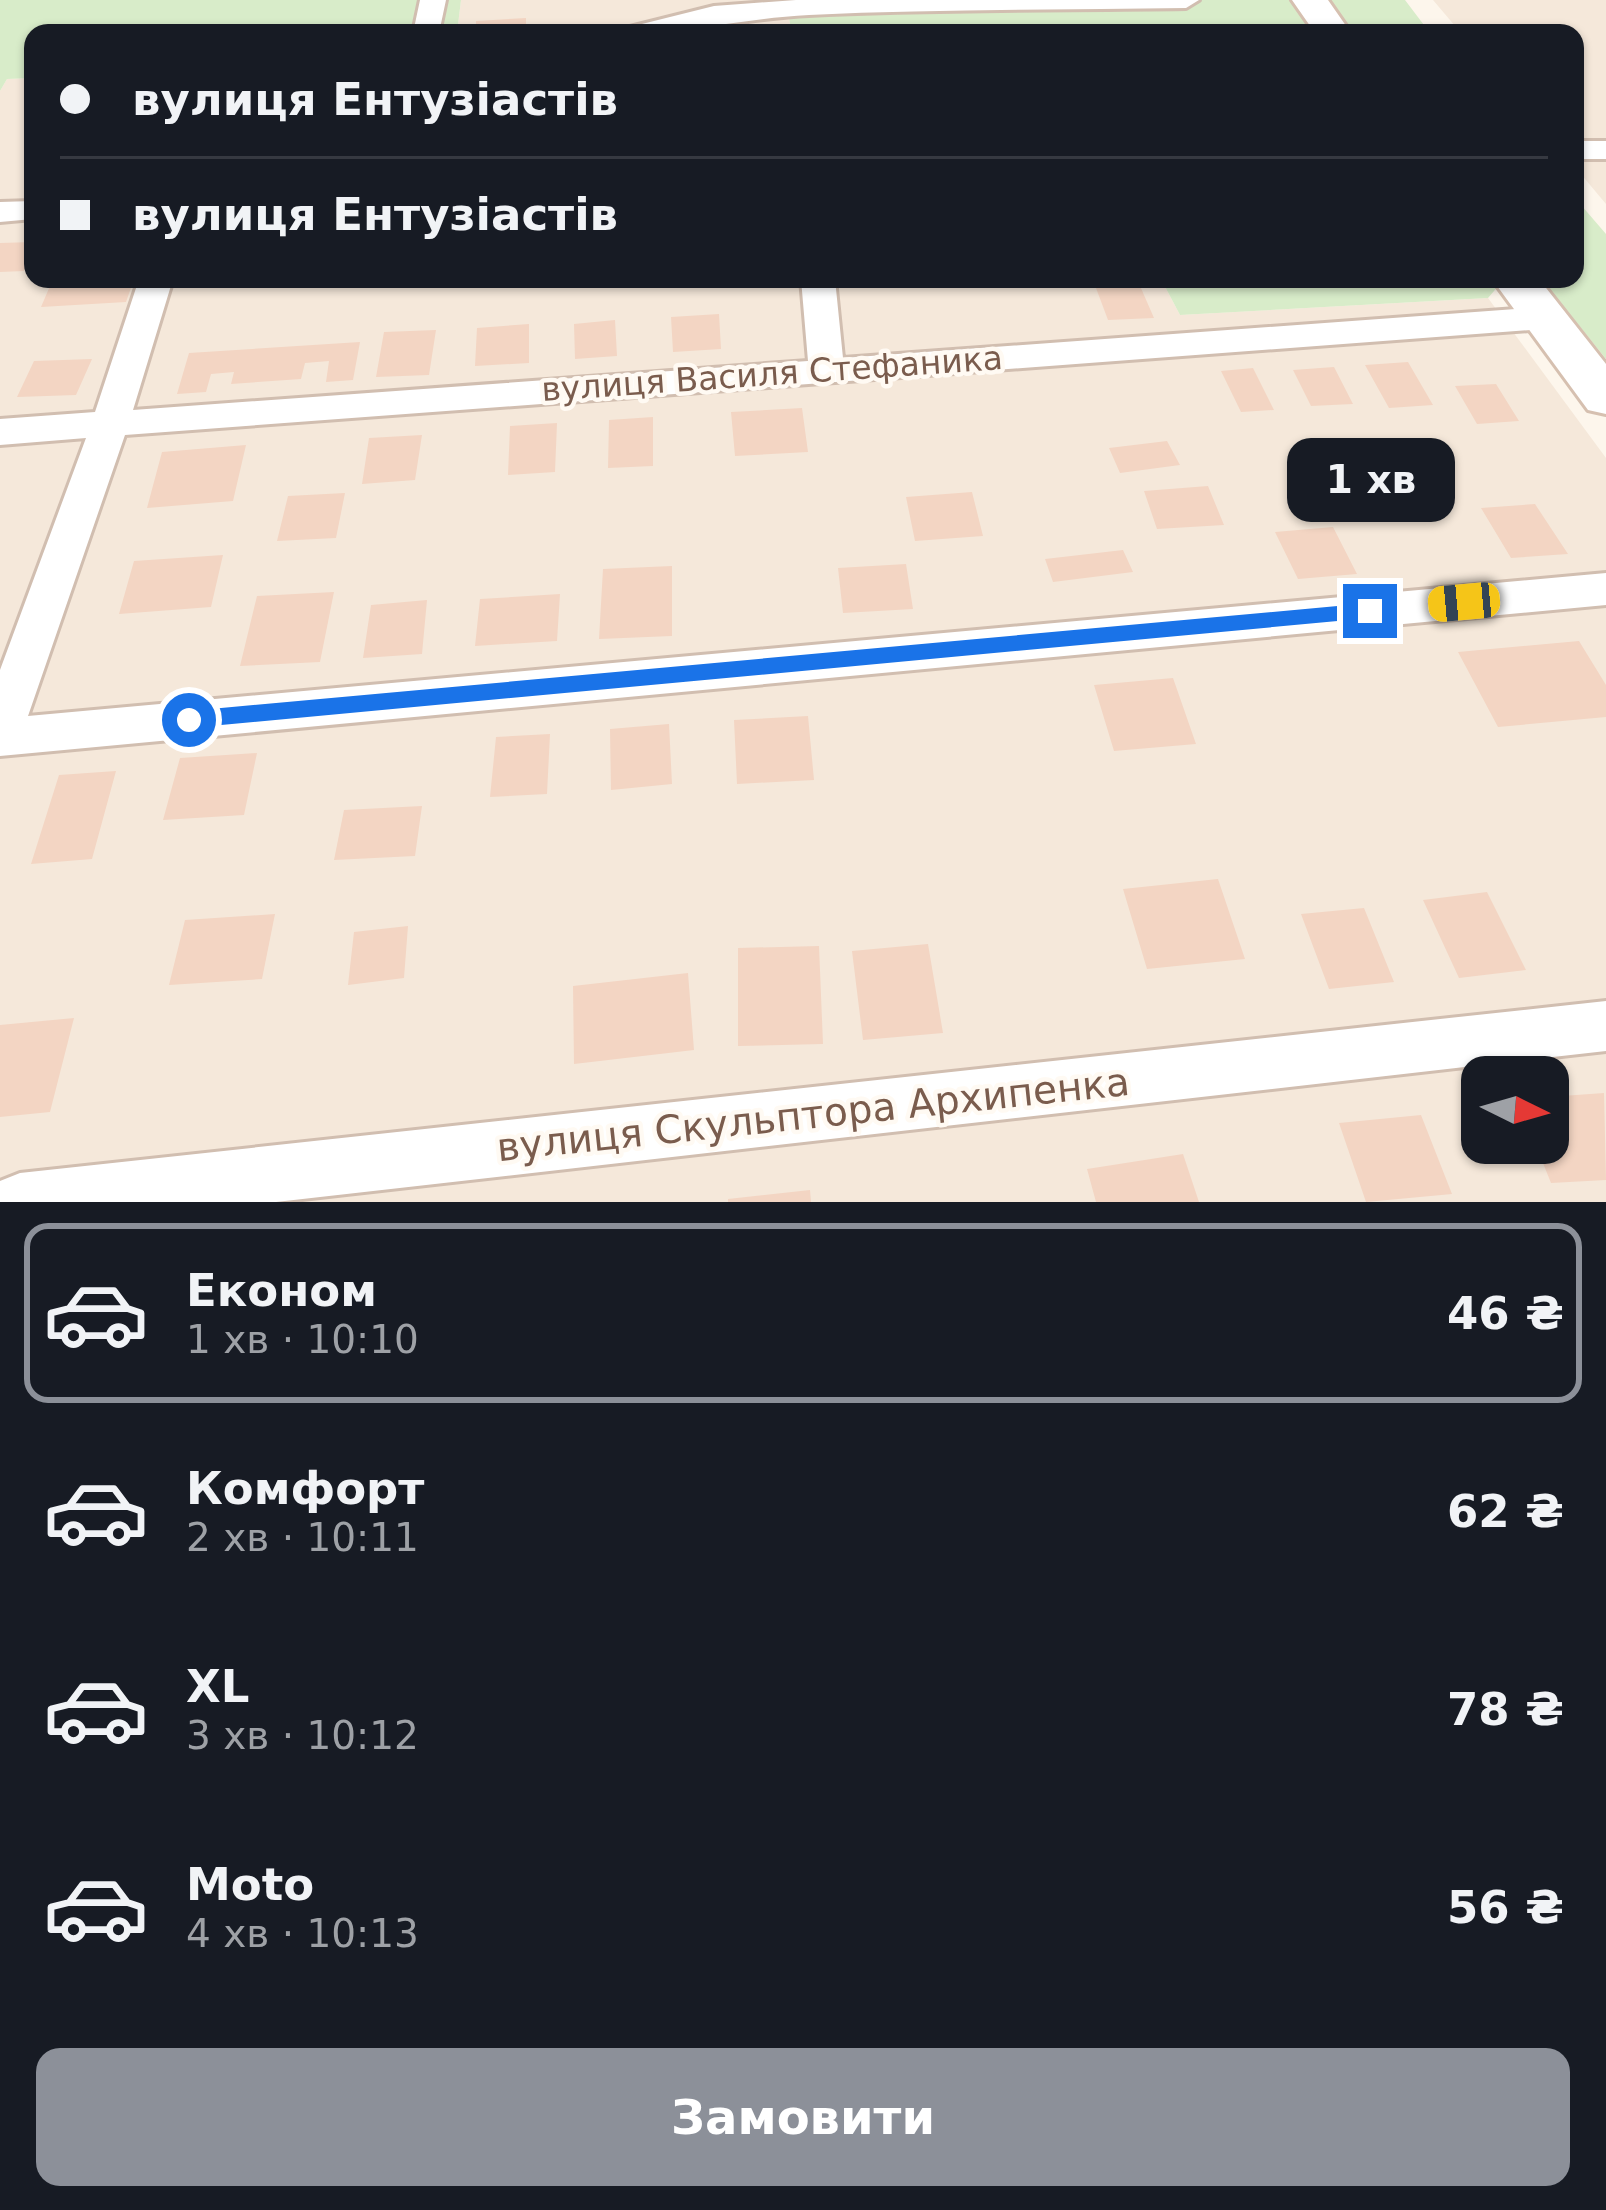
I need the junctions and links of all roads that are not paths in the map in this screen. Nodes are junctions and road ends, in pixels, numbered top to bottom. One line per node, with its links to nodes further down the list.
1 (1186, 0): 2 (street)
2 (714, 7): 3 (street)
3 (666, 24)
4 (153, 288): 10 (street)
5 (819, 288): 8 (street)
6 (1522, 288): 7 (street)
7 (1544, 318): 8 (street, вулиця Василя Стефаника); 9 (street)
8 (826, 368): 10 (street, вулиця Василя Стефаника)
9 (1606, 398)
10 (110, 424): 11 (street, вулиця Василя Стефаника); 13 (street)
11 (0, 432)
12 (1606, 589): 13 (street)
13 (0, 734)
14 (1606, 1026): 15 (street, вулиця Скульптора Архипенка)
15 (20, 1202)

